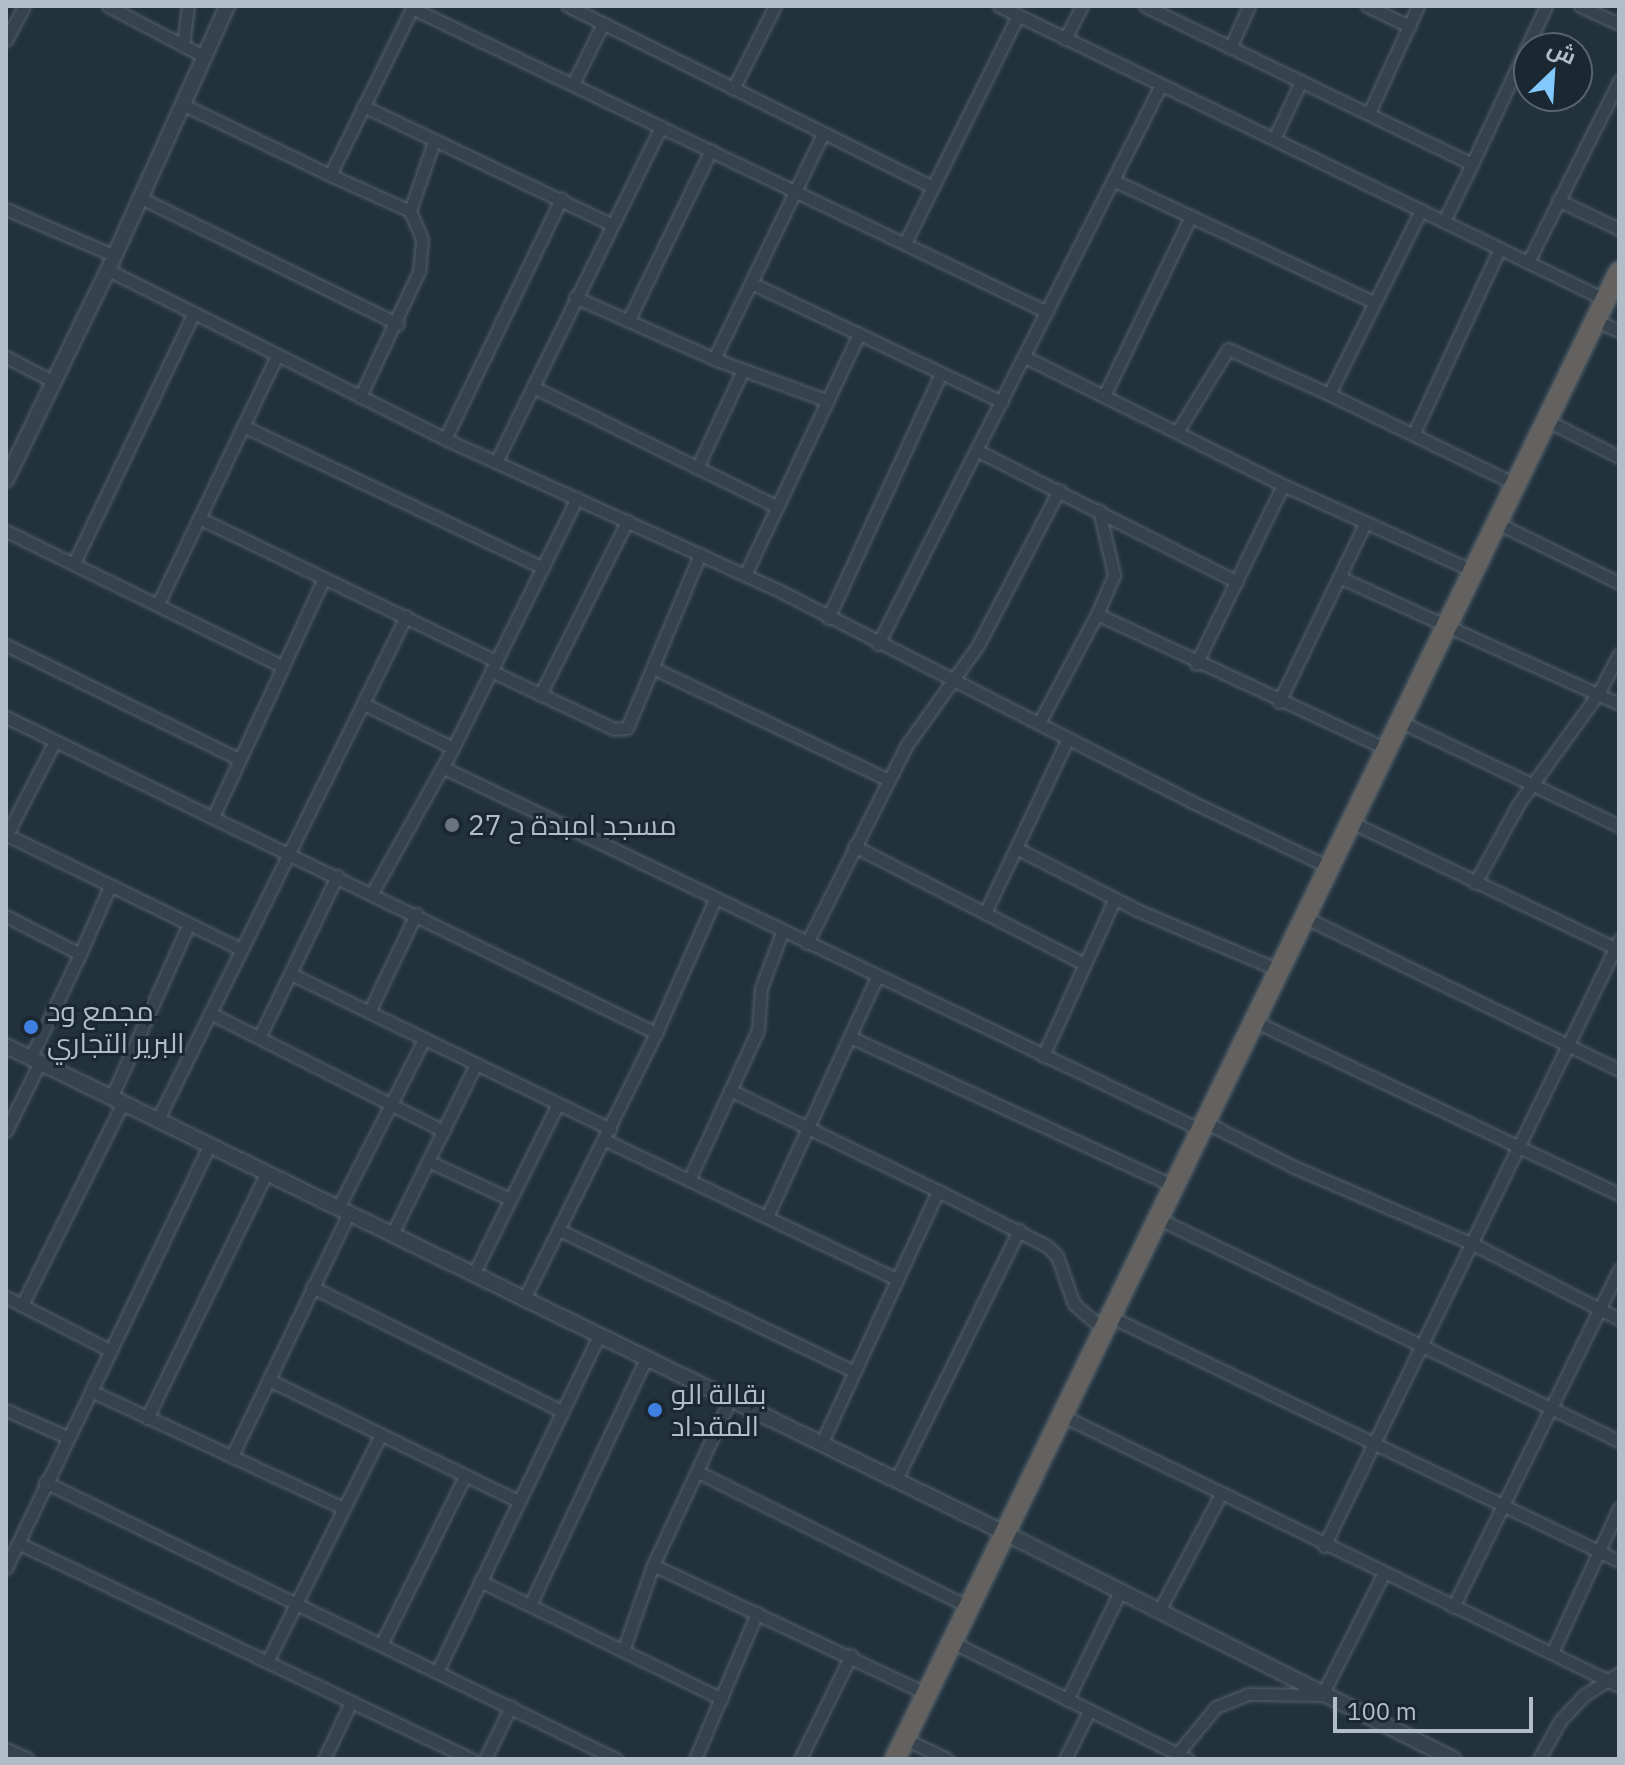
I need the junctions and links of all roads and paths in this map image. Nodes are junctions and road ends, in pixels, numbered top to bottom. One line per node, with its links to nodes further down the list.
1 (24, 6): 21 (street)
2 (108, 6): 22 (street)
3 (188, 6): 22 (street)
4 (227, 6): 24 (street)
5 (568, 6): 17 (street)
6 (775, 6): 29 (street)
7 (999, 6): 16 (street)
8 (1082, 6): 20 (street)
9 (1145, 6): 23 (street)
10 (1249, 6): 23 (street)
11 (1367, 6): 19 (street)
12 (1418, 6): 19 (street)
13 (1546, 6): 38 (street)
14 (1580, 6): 18 (street)
15 (412, 7): 27 (street); 31 (street)
16 (1018, 15): 20 (street); 41 (street)
17 (603, 23): 27 (street); 29 (street)
18 (1619, 24)
19 (1409, 26): 32 (street)
20 (1065, 39): 28 (street)
21 (6, 40)
22 (183, 46): 24 (street)
23 (1230, 48): 25 (street)
24 (205, 57): 30 (street)
25 (1301, 81): 32 (street); 35 (street)
26 (1619, 81): 45 (street)
27 (573, 84): 33 (street)
28 (1161, 85): 35 (street); 40 (street)
29 (733, 89): 34 (street)
30 (184, 105): 39 (street); 43 (street)
31 (363, 106): 36 (street); 39 (street)
32 (1369, 113): 38 (street)
33 (661, 126): 37 (street); 51 (street)
34 (823, 134): 41 (street); 42 (street)
35 (1274, 139): 47 (street)
36 (434, 141): 44 (street); 48 (street)
37 (711, 150): 42 (street); 66 (street)
38 (1472, 164): 50 (street)
39 (330, 175): 48 (street)
40 (1113, 180): 49 (street); 63 (street)
41 (933, 187): 53 (street)
42 (797, 190): 53 (street); 59 (street)
43 (141, 198): 55 (street); 67 (street)
44 (561, 199): 51 (street); 87 (street)
45 (1558, 200): 52 (street); 56 (street)
46 (6, 209): 55 (street)
47 (1421, 210): 50 (street); 62 (street)
48 (410, 211): 67 (street)
49 (1191, 216): 62 (street); 79 (street)
50 (1444, 221): 54 (street)
51 (612, 225): 60 (street)
52 (1619, 229)
53 (906, 241): 63 (street)
54 (1500, 248): 56 (street); 86 (street)
55 (115, 256): 57 (street)
56 (1528, 262): 61 (street)
57 (108, 270): 64 (street); 76 (street)
58 (1619, 272): 61 (highway)
59 (751, 283): 69 (street); 73 (street)
60 (575, 297): 66 (street); 77 (street)
61 (1606, 300): 65 (highway)
62 (1374, 302): 78 (street)
63 (1047, 312): 72 (street)
64 (194, 313): 70 (street); 105 (street)
65 (1595, 320): 68 (street); 83 (highway)
66 (628, 321): 73 (street)
67 (398, 324): 80 (street)
68 (1619, 331)
69 (859, 334): 75 (street); 81 (street)
70 (277, 356): 80 (street); 84 (street)
71 (6, 357): 76 (street)
72 (1025, 357): 79 (street); 82 (street)
73 (714, 359): 74 (street)
74 (743, 370): 81 (street); 91 (street)
75 (941, 374): 82 (street); 116 (street)
76 (54, 382): 92 (street)
77 (533, 387): 90 (street); 91 (street)
78 (1329, 394): 85 (street); 86 (street)
79 (1104, 396): 85 (street)
80 (360, 397): 87 (street)
81 (828, 401): 97 (street)
82 (1002, 402): 88 (street)
83 (1546, 420): 89 (street); 93 (highway)
84 (243, 426): 99 (street); 106 (street)
85 (1177, 432): 94 (street)
86 (1414, 433): 93 (street)
87 (445, 439): 90 (street)
88 (978, 451): 95 (street); 118 (street)
89 (1619, 457)
90 (496, 462): 96 (street)
91 (697, 468): 97 (street)
92 (6, 480)
93 (1515, 484): 101 (highway)
94 (1283, 485): 102 (street); 111 (street)
95 (1059, 490): 98 (street); 125 (street)
96 (577, 498): 100 (street); 106 (street)
97 (776, 506): 108 (street)
98 (1099, 510): 111 (street); 114 (street)
99 (199, 518): 110 (street); 113 (street)
100 (627, 521): 104 (street); 127 (street)
101 (1495, 522): 107 (highway); 112 (street)
102 (1365, 523): 107 (street); 109 (street)
103 (6, 531): 105 (street)
104 (700, 554): 108 (street); 124 (street)
105 (74, 563): 113 (street)
106 (543, 568): 123 (street)
107 (1471, 570): 117 (highway)
108 (745, 575): 116 (street)
109 (1339, 577): 117 (street); 128 (street)
110 (324, 578): 115 (street); 122 (street)
111 (1237, 582): 121 (street)
112 (1619, 583)
113 (158, 604): 122 (street)
114 (1097, 614): 121 (street); 133 (street)
115 (406, 616): 123 (street); 129 (street)
116 (828, 618): 118 (street)
117 (1445, 625): 126 (street); 132 (highway)
118 (878, 644): 125 (street)
119 (6, 645): 138 (street)
120 (1619, 654): 126 (street)
121 (1196, 664): 128 (street)
122 (282, 666): 138 (street)
123 (493, 666): 127 (street); 136 (street)
124 (653, 668): 127 (street); 140 (street)
125 (957, 680): 133 (street); 140 (street)
126 (1598, 694): 130 (street); 141 (street)
127 (540, 695)
128 (1279, 702): 137 (street)
129 (364, 704): 136 (street); 148 (street)
130 (1619, 704)
131 (6, 717): 135 (street)
132 (1399, 721): 137 (highway); 141 (street)
133 (1039, 723): 134 (street)
134 (1068, 738): 147 (street); 149 (street)
135 (55, 741): 142 (street); 145 (street)
136 (453, 748): 139 (street)
137 (1386, 749): 143 (highway)
138 (239, 759): 142 (street)
139 (442, 767): 153 (street); 154 (street)
140 (889, 780): 146 (street)
141 (1530, 786): 144 (street); 151 (street)
142 (214, 815): 148 (street)
143 (1351, 822): 149 (highway); 151 (street)
144 (1619, 826)
145 (6, 836): 152 (street)
146 (854, 846): 156 (street); 162 (street)
147 (1016, 848): 155 (street); 156 (street)
148 (290, 853): 150 (street); 164 (street)
149 (1329, 867): 159 (highway)
150 (337, 876): 153 (street); 168 (street)
151 (1475, 883): 163 (street)
152 (110, 886): 160 (street); 165 (street)
153 (372, 893): 157 (street)
154 (715, 899): 161 (street); 173 (street)
155 (1114, 900): 166 (street); 167 (street)
156 (986, 911): 166 (street)
157 (416, 914): 170 (street); 173 (street)
158 (6, 916): 165 (street)
159 (1304, 917): 167 (highway); 177 (street)
160 (189, 924): 164 (street); 184 (street)
161 (782, 932): 162 (street); 183 (street)
162 (807, 943): 169 (street)
163 (1618, 946): 177 (street)
164 (241, 949): 171 (street)
165 (80, 954): 180 (street)
166 (1083, 963): 179 (street)
167 (1279, 970): 172 (highway)
168 (291, 974): 170 (street); 174 (street)
169 (877, 977): 175 (street); 179 (street)
170 (369, 1012): 176 (street)
171 (210, 1013): 174 (street); 187 (street)
172 (1254, 1021): 188 (highway); 194 (street)
173 (656, 1033): 192 (street)
174 (260, 1036): 185 (street)
175 (850, 1037): 189 (street); 198 (street)
176 (424, 1039): 181 (street); 185 (street)
177 (1569, 1045): 182 (street); 194 (street)
178 (6, 1046): 180 (street)
179 (1043, 1056): 188 (street)
180 (35, 1059): 184 (street); 190 (street)
181 (476, 1064): 186 (street); 191 (street)
182 (1619, 1070)
183 (730, 1090): 189 (street); 197 (street)
184 (117, 1101): 187 (street); 215 (street)
185 (392, 1103): 191 (street); 202 (street)
186 (558, 1104): 192 (street); 201 (street)
187 (157, 1121): 193 (street)
188 (1203, 1126): 198 (highway); 208 (street)
189 (808, 1127): 199 (street); 203 (street)
190 (6, 1131)
191 (444, 1131): 195 (street)
192 (607, 1134): 197 (street); 205 (street)
193 (209, 1147): 196 (street); 221 (street)
194 (1521, 1147): 200 (street); 208 (street)
195 (428, 1161): 201 (street); 207 (street)
196 (266, 1174): 202 (street); 231 (street)
197 (689, 1180): 203 (street)
198 (1174, 1186): 204 (highway)
199 (938, 1191): 206 (street); 211 (street)
200 (1619, 1194)
201 (510, 1199): 210 (street)
202 (344, 1211): 207 (street); 212 (street)
203 (767, 1217): 211 (street)
204 (1157, 1218): 218 (highway); 220 (street)
205 (559, 1230): 214 (street); 223 (street)
206 (1019, 1230): 218 (street); 240 (street)
207 (392, 1234): 210 (street)
208 (1473, 1244): 216 (street); 220 (street)
209 (1619, 1270): 216 (street)
210 (474, 1273): 214 (street)
211 (896, 1279): 223 (street)
212 (312, 1287): 224 (street); 229 (street)
213 (6, 1297): 215 (street)
214 (524, 1299): 219 (street)
215 (22, 1305): 221 (street)
216 (1600, 1310): 217 (street); 227 (street)
217 (1619, 1319)
218 (1106, 1323): 230 (highway); 234 (street)
219 (599, 1336): 222 (street); 229 (street)
220 (1423, 1345): 227 (street); 234 (street)
221 (111, 1351): 225 (street)
222 (646, 1358): 226 (street); 258 (street)
223 (855, 1372): 236 (street)
224 (269, 1380): 232 (street); 237 (street)
225 (91, 1391): 231 (street); 233 (street)
226 (730, 1400): 236 (street); 238 (street)
227 (1552, 1407): 235 (street); 244 (street)
228 (6, 1410): 233 (street)
229 (562, 1411): 243 (street)
230 (1061, 1415): 242 (street); 247 (highway)
231 (147, 1418): 237 (street)
232 (380, 1436): 239 (street); 245 (street)
233 (67, 1437): 241 (street)
234 (1375, 1440): 244 (street); 249 (street)
235 (1619, 1441)
236 (821, 1444): 240 (street)
237 (232, 1456): 245 (street)
238 (698, 1472): 252 (street); 259 (street)
239 (465, 1476): 243 (street); 264 (street)
240 (896, 1480): 247 (street)
241 (45, 1482): 248 (street); 257 (street)
242 (1221, 1494): 249 (street); 261 (street)
243 (518, 1501): 255 (street)
244 (1505, 1504): 250 (street); 260 (street)
245 (343, 1508): 257 (street)
246 (1619, 1508): 250 (street)
247 (1005, 1533): 256 (street); 259 (highway)
248 (18, 1543): 253 (street); 268 (street)
249 (1324, 1546): 254 (street)
250 (1599, 1551): 251 (street); 266 (street)
251 (1619, 1561)
252 (653, 1565): 262 (street); 265 (street)
253 (6, 1568)
254 (1383, 1575): 260 (street); 272 (street)
255 (480, 1581): 258 (street); 269 (street)
256 (1121, 1590): 261 (street); 274 (street)
257 (297, 1600): 264 (street); 268 (street)
258 (530, 1605): 265 (street)
259 (969, 1607): 263 (highway)
260 (1453, 1607): 266 (street)
261 (1160, 1609): 272 (street)
262 (757, 1613): 267 (street); 273 (street)
263 (952, 1642): 271 (highway); 274 (street)
264 (382, 1643): 269 (street)
265 (624, 1648): 273 (street)
266 (1552, 1653): 270 (street)
267 (851, 1655): 271 (street); 287 (street)
268 (267, 1662): 275 (street)
269 (438, 1670): 276 (street)
270 (1616, 1680): 292 (street)
271 (927, 1694): 278 (highway)
272 (1322, 1695): 280 (street); 291 (street)
273 (722, 1699): 286 (street)
274 (1067, 1700): 277 (street)
275 (351, 1702): 282 (street); 283 (street)
276 (511, 1706): 284 (street); 285 (street)
277 (1089, 1711): 280 (street); 290 (street)
278 (905, 1739): 288 (highway); 289 (street)
279 (6, 1749): 281 (street)
280 (1183, 1756)
281 (28, 1759)
282 (324, 1759)
283 (471, 1759)
284 (485, 1759)
285 (616, 1759)
286 (695, 1759)
287 (800, 1759)
288 (895, 1759)
289 (947, 1759)
290 (1065, 1759)
291 (1453, 1759)
292 (1539, 1759)

